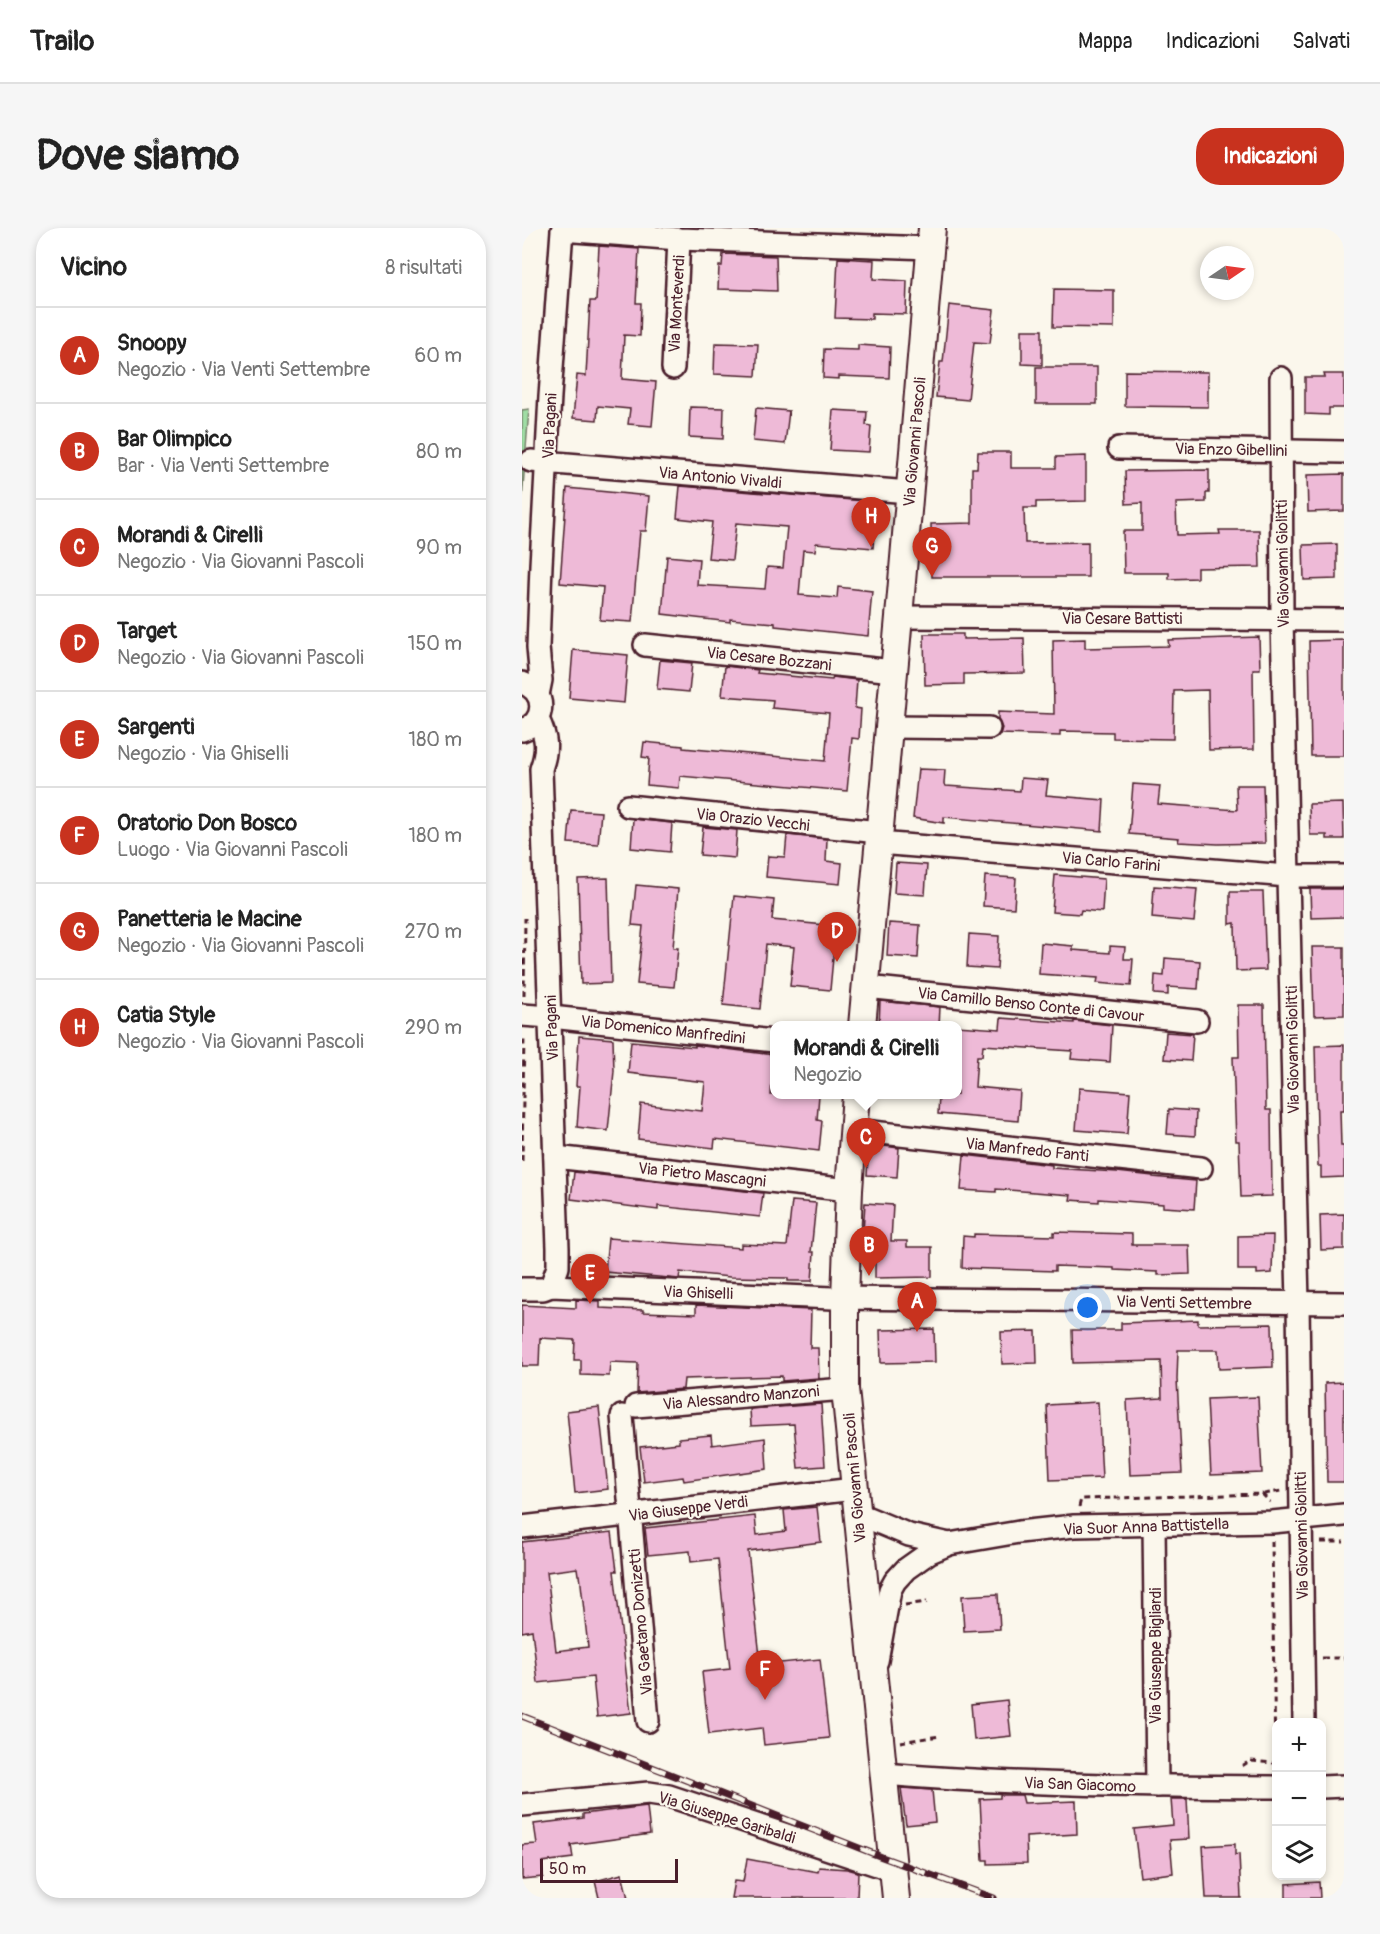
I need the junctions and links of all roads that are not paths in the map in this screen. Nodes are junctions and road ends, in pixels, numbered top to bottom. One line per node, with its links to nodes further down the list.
1 (559, 229): 2 (street, Via Pagani); 10 (street, Via Pagani)
2 (587, 230): 4 (street, Via Monteverdi)
3 (931, 238): 4 (street, Via Monteverdi); 11 (street, Via Giovanni Pascoli)
4 (680, 239): 5 (street, Via Monteverdi)
5 (673, 368)
6 (1281, 378): 8 (street, Via Giovanni Giolitti)
7 (1119, 448): 8 (street, Via Enzo Gibellini)
8 (1280, 450): 9 (street, Via Enzo Gibellini); 13 (street, Via Giovanni Giolitti)
9 (1344, 452)
10 (539, 461): 11 (street, Via Antonio Vivaldi); 17 (street, Via Pagani)
11 (909, 492): 12 (street, Via Giovanni Pascoli)
12 (899, 616): 13 (street, Via Cesare Battisti); 16 (street, Via Giovanni Pascoli)
13 (1282, 620): 14 (street, Via Cesare Battisti); 23 (street, Via Giovanni Giolitti)
14 (1344, 621)
15 (645, 645): 16 (street, Via Cesare Bozzani)
16 (894, 670): 19 (street, Via Giovanni Pascoli)
17 (527, 686): 18 (street, Via Pagani)
18 (527, 727): 26 (street, Via Pagani)
19 (889, 727): 20 (street); 22 (street, Via Giovanni Pascoli)
20 (989, 728)
21 (628, 806): 22 (street, Via Orazio Vecchi)
22 (878, 837): 23 (street, Via Carlo Farini); 25 (street, Via Giovanni Pascoli)
23 (1288, 876): 24 (street, Via Carlo Farini); 39 (street, Via Giovanni Giolitti)
24 (1344, 876)
25 (866, 987): 27 (street, Via Camillo Benso Conte di Cavour); 28 (street, Via Giovanni Pascoli)
26 (551, 1017): 29 (street, Via Domenico Manfredini); 30 (street, Via Domenico Manfredini); 33 (street, Via Pagani)
27 (1197, 1020)
28 (863, 1021)
29 (523, 1022)
30 (770, 1041)
31 (856, 1099): 32 (street, Via Giovanni Pascoli)
32 (854, 1130): 34 (street, Via Manfredo Fanti); 35 (street, Via Giovanni Pascoli)
33 (555, 1157): 35 (street, Via Pietro Mascagni); 36 (street, Via Pagani)
34 (1201, 1168)
35 (849, 1190): 38 (street, Via Giovanni Pascoli)
36 (551, 1286): 37 (street, Via Ghiselli); 38 (street, Via Ghiselli)
37 (522, 1289)
38 (845, 1298): 39 (street, Via Venti Settembre); 41 (street, Via Giovanni Pascoli)
39 (1298, 1304): 40 (street, Via Venti Settembre); 46 (street, Via Giovanni Giolitti)
40 (1344, 1304)
41 (845, 1389): 42 (street, Via Alessandro Manzoni); 43 (street, Via Giovanni Pascoli)
42 (629, 1411): 44 (street, Via Gaetano Donizetti)
43 (855, 1501): 44 (street, Via Giuseppe Verdi); 49 (street); 50 (street, Via Giovanni Pascoli)
44 (630, 1514): 48 (street, Via Giuseppe Verdi); 54 (street, Via Gaetano Donizetti)
45 (1344, 1515): 46 (street, Via Suor Anna Battistella)
46 (1301, 1519): 47 (street, Via Suor Anna Battistella); 53 (street, Via Giovanni Giolitti)
47 (1154, 1525): 49 (street, Via Suor Anna Battistella); 56 (street, Via Giuseppe Bigliardi)
48 (522, 1527)
49 (949, 1544): 51 (street)
50 (861, 1557): 51 (street); 52 (street, Via Giovanni Pascoli)
51 (895, 1581): 52 (street)
52 (874, 1677): 55 (street, Via Giovanni Pascoli)
53 (1304, 1718)
54 (648, 1721)
55 (884, 1774): 56 (street, Via San Giacomo); 61 (street, Via Giovanni Pascoli)
56 (1157, 1786): 59 (street, Via San Giacomo)
57 (1326, 1786): 58 (street)
58 (1344, 1786)
59 (1272, 1787)
60 (522, 1805): 61 (street, Via Giuseppe Garibaldi)
61 (891, 1865): 62 (street, Via Giovanni Pascoli)
62 (896, 1898)

